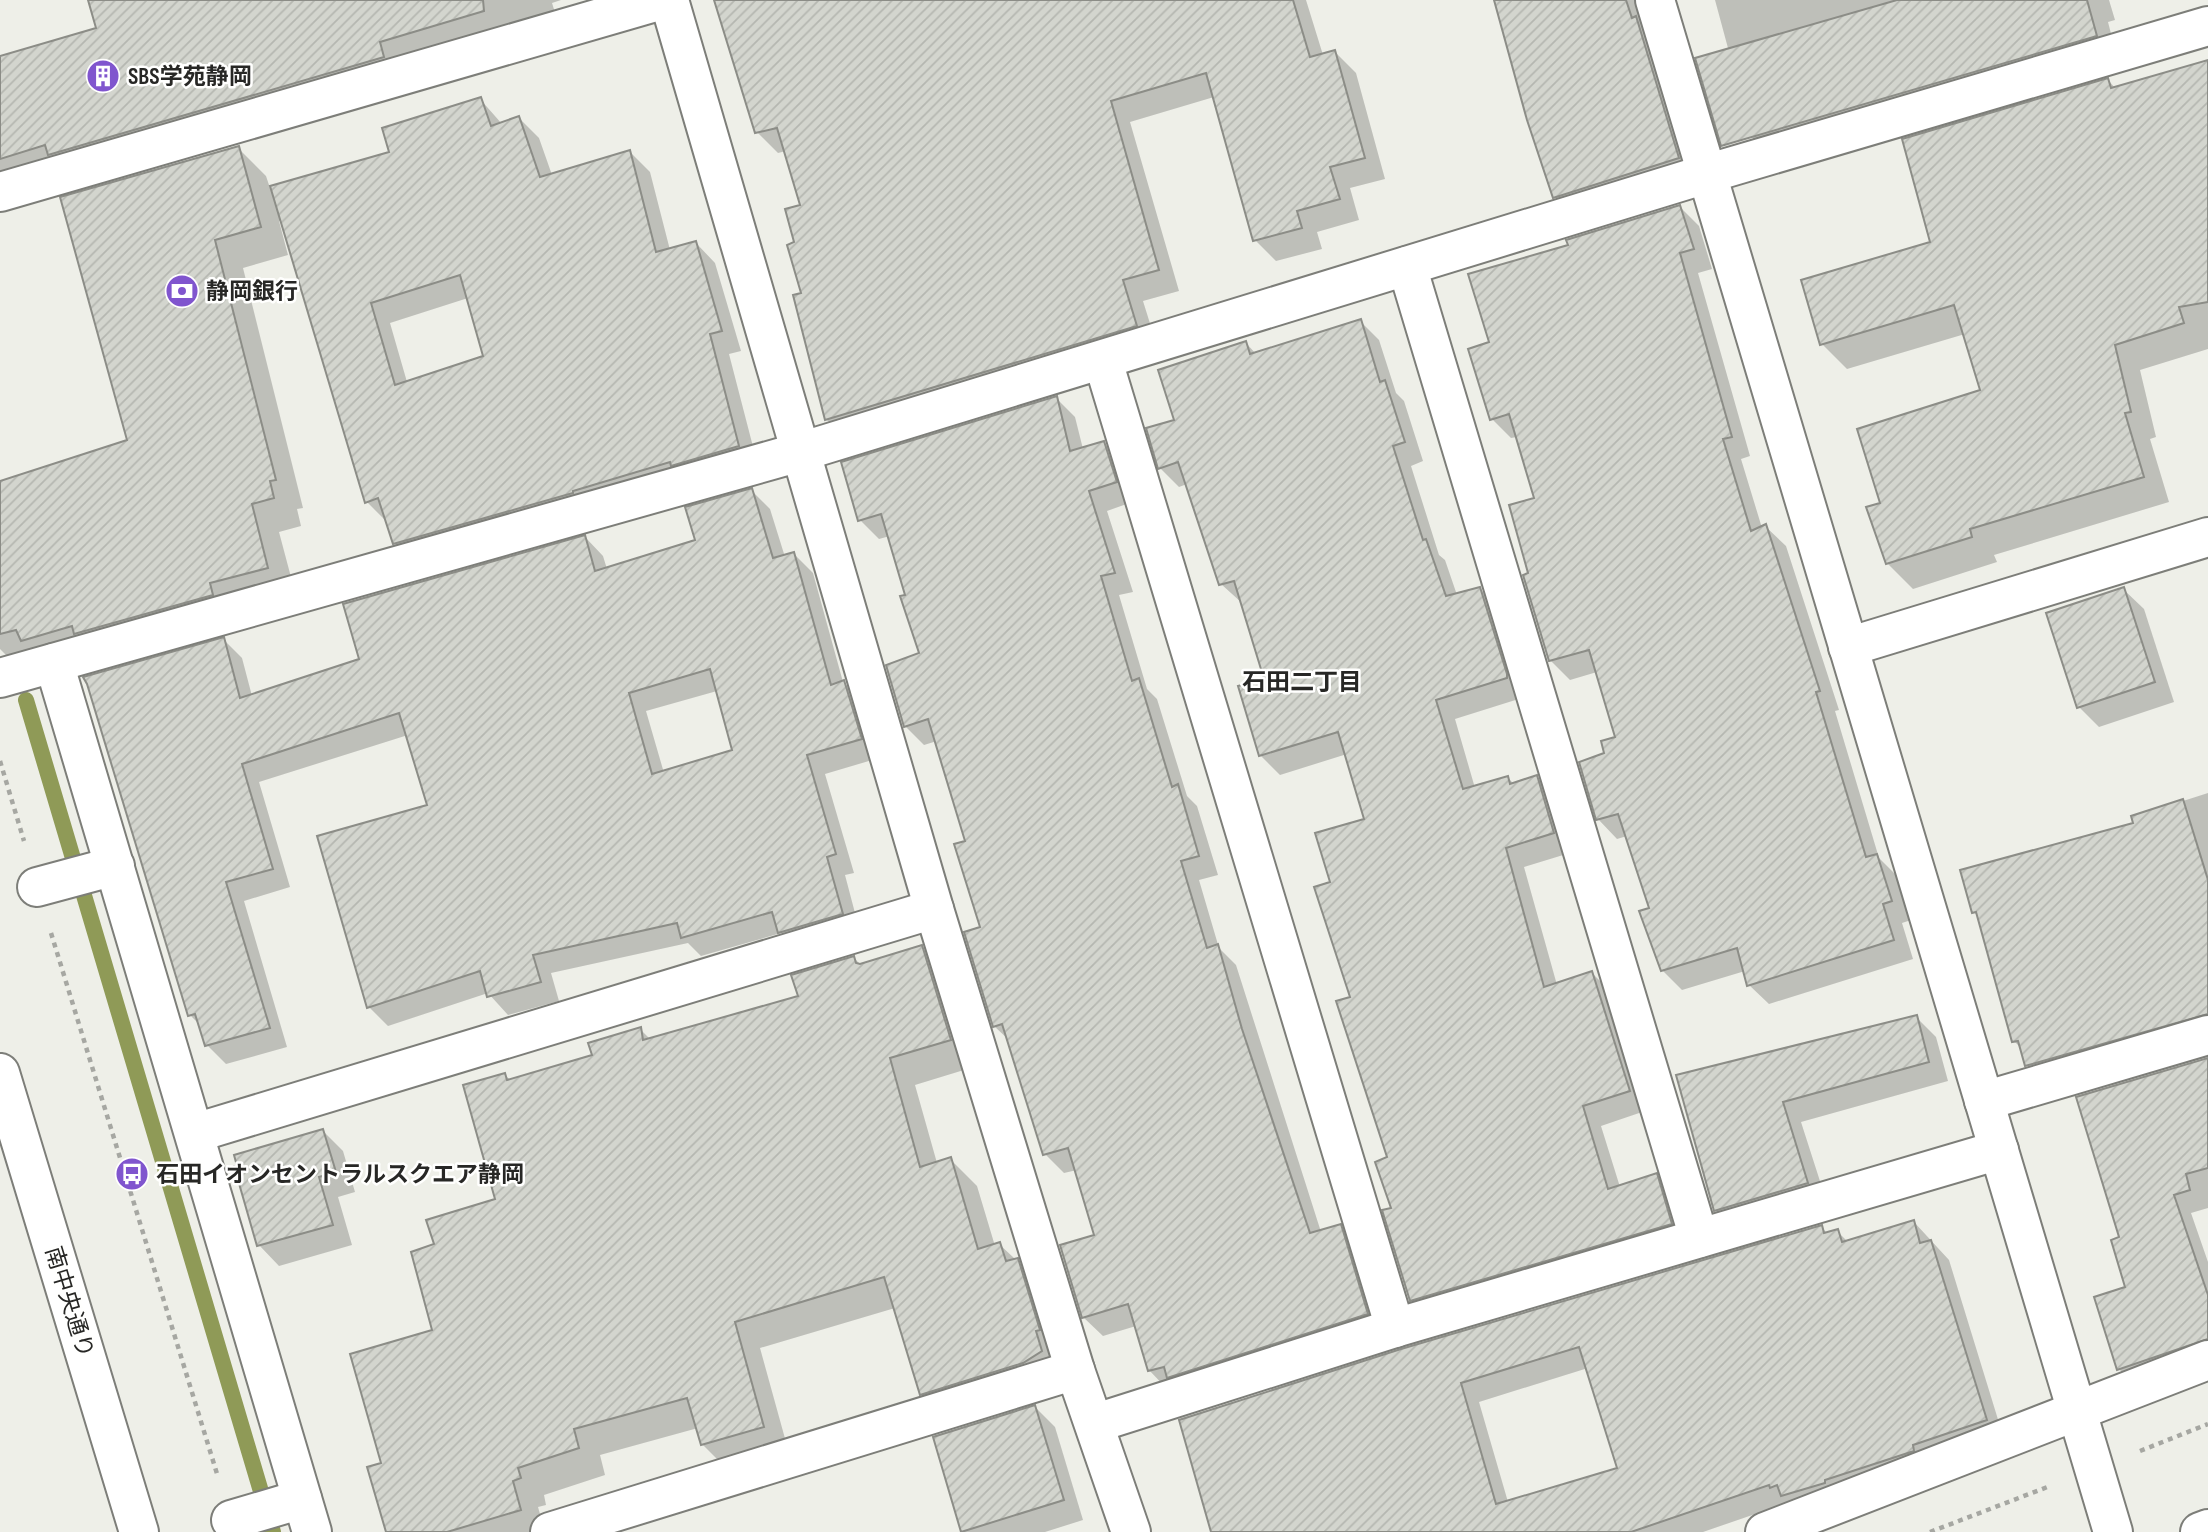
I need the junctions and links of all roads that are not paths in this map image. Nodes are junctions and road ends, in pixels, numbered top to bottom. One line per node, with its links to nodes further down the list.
1 (662, 0): 6 (street)
2 (669, 0): 9 (street)
3 (1655, 0): 5 (street)
4 (2208, 26): 5 (street)
5 (1706, 174): 7 (street); 11 (street)
6 (0, 192)
7 (1407, 266): 8 (street); 22 (street)
8 (1103, 361): 9 (street); 23 (street)
9 (800, 452): 12 (street); 16 (street)
10 (2208, 537): 11 (street)
11 (1848, 647): 19 (street)
12 (54, 663): 13 (street); 14 (street)
13 (0, 678)
14 (116, 866): 15 (street); 20 (street)
15 (37, 887)
16 (934, 909): 20 (street); 25 (street)
17 (2208, 1035): 19 (street)
18 (0, 1073): 31 (street, 南中央通り)
19 (1984, 1101): 21 (street)
20 (195, 1133): 28 (street)
21 (1999, 1150): 22 (street); 26 (street)
22 (1699, 1238): 23 (street)
23 (1395, 1328): 27 (street)
24 (2208, 1360): 26 (street)
25 (1075, 1370): 27 (street); 32 (street)
26 (2077, 1411): 34 (street); 35 (street)
27 (1096, 1423): 33 (street)
28 (307, 1515): 29 (street)
29 (231, 1520)
30 (2208, 1529): 36 (street)
31 (139, 1532)
32 (551, 1532)
33 (1131, 1532)
34 (1765, 1532)
35 (2113, 1532)
36 (2200, 1532)

